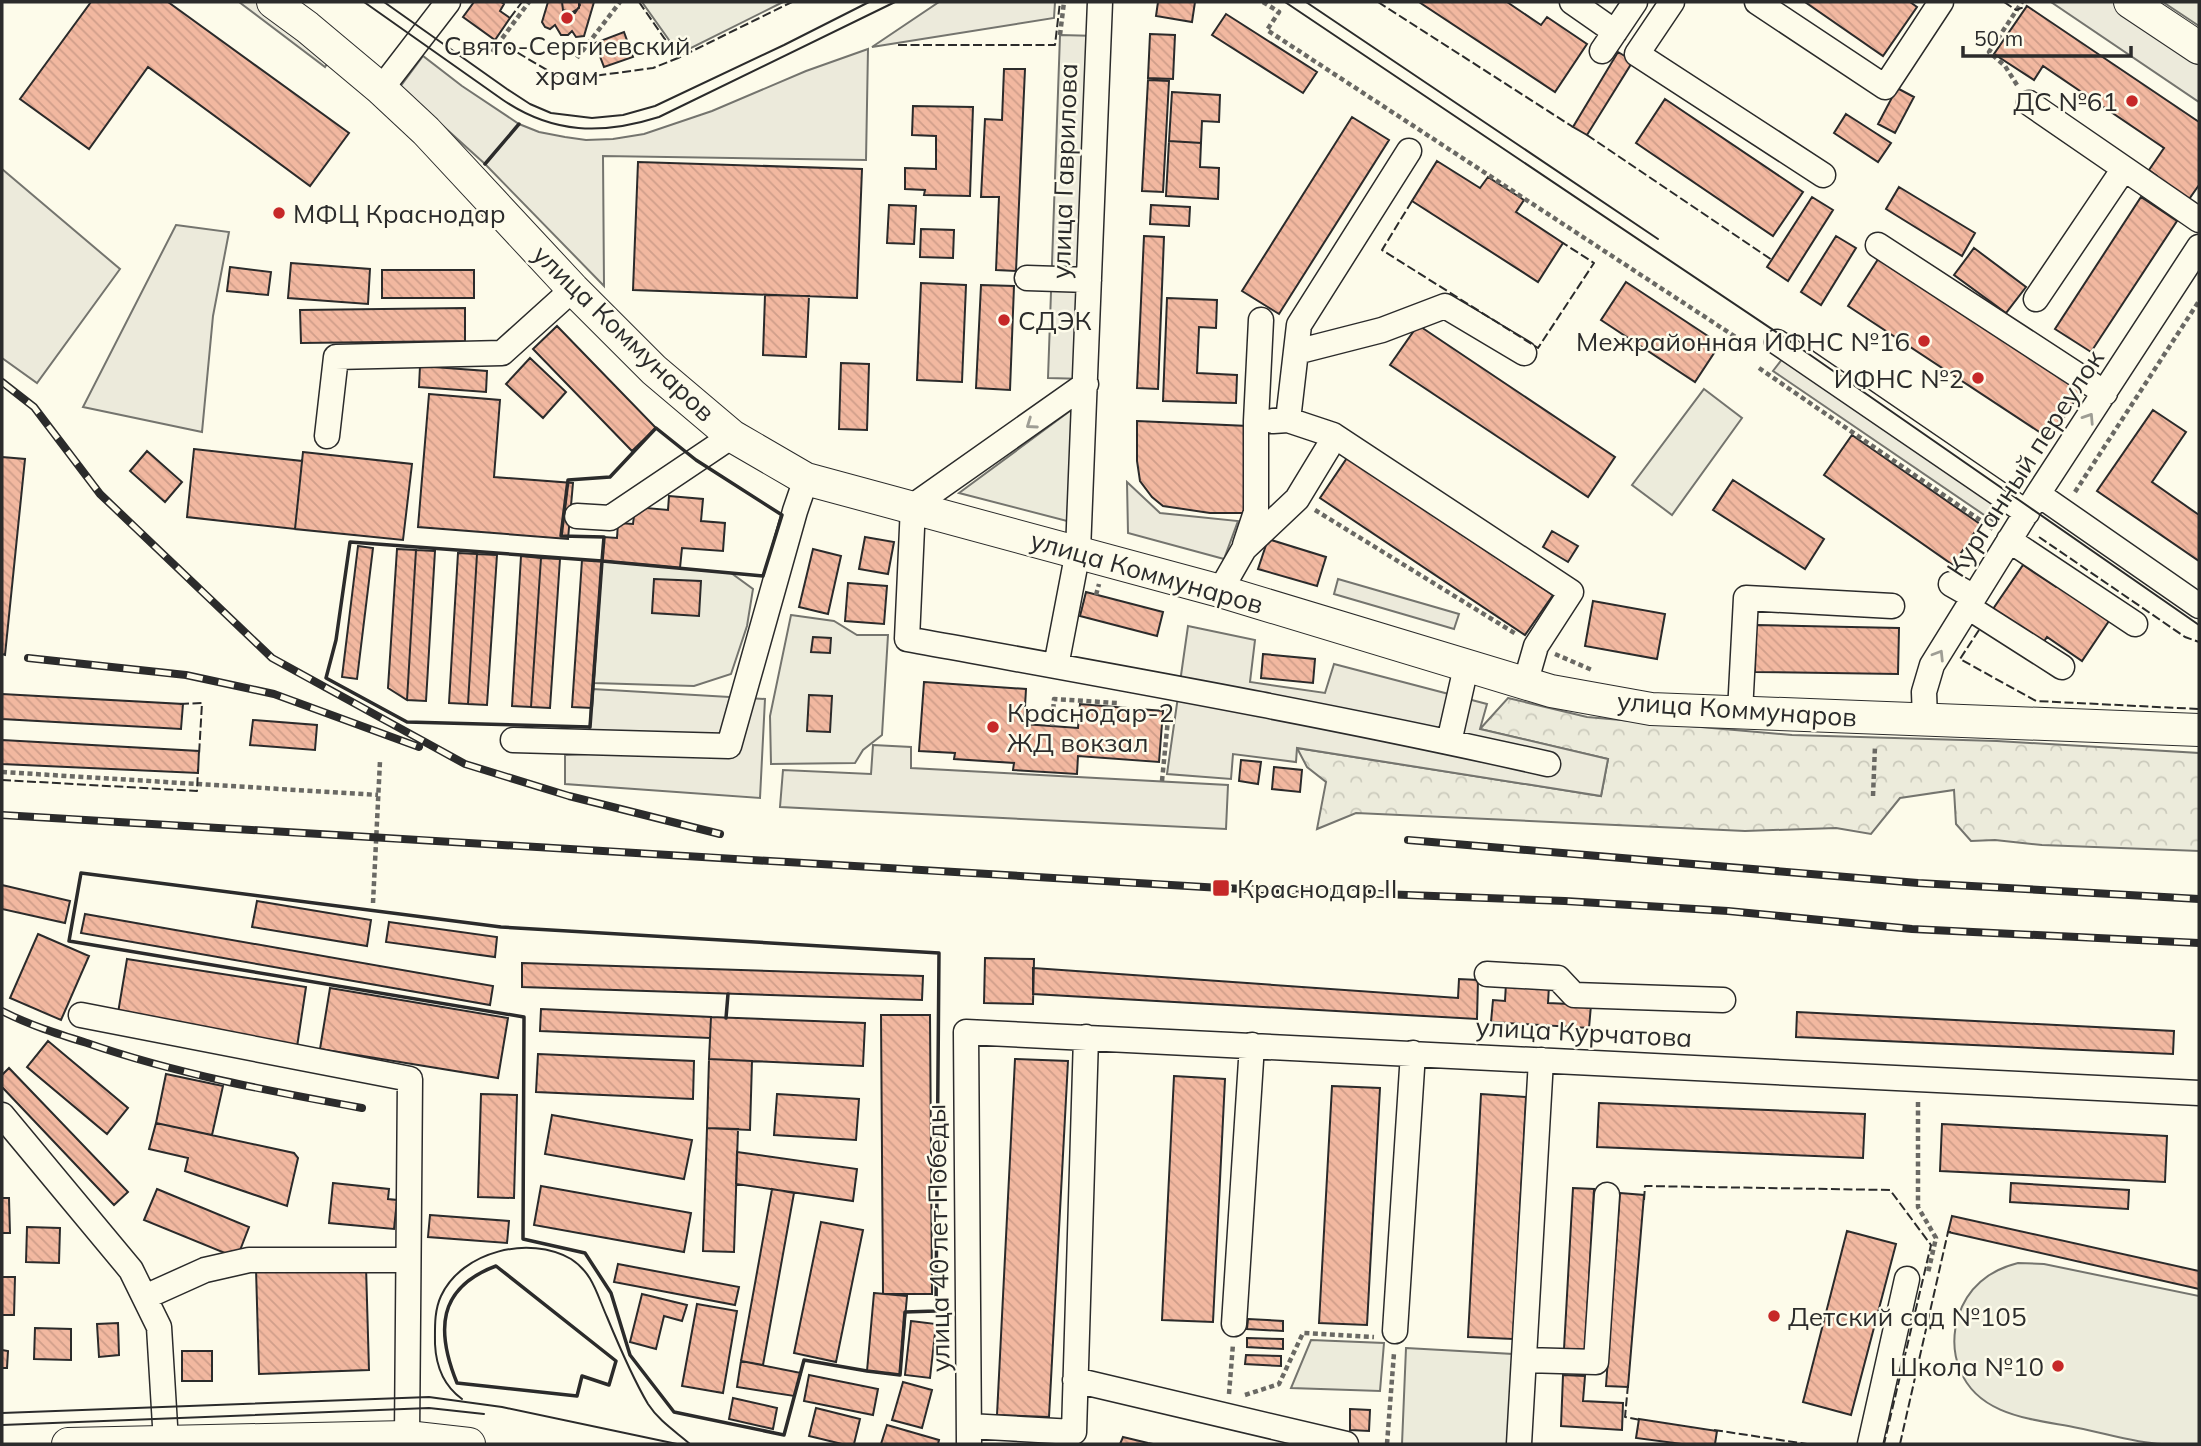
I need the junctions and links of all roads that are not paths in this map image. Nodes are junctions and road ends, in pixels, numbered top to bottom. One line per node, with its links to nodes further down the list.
1 (273, 2): 11 (main road, улица Коммунаров)
2 (448, 2): 11 (street)
3 (1100, 2): 20 (street, улица Гаврилова)
4 (1572, 2): 5 (street)
5 (1635, 2)
6 (1672, 2): 15 (street)
7 (1758, 2): 8 (street)
8 (1941, 2)
9 (2130, 2): 10 (main road)
10 (2199, 48)
11 (381, 89): 21 (main road, улица Коммунаров)
12 (2029, 103): 14 (street)
13 (1409, 151): 25 (street)
14 (2123, 170): 16 (street); 22 (street)
15 (1823, 175)
16 (2199, 220)
17 (1878, 245): 28 (street)
18 (2199, 247): 28 (street, Курганный переулок)
19 (1027, 278): 20 (street)
20 (1089, 280): 27 (street, улица Гаврилова)
21 (573, 289): 32 (street); 33 (main road, улица Коммунаров)
22 (2036, 299)
23 (1261, 320): 30 (street)
24 (1771, 349): 35 (street)
25 (1296, 352): 26 (street); 29 (street)
26 (1524, 353)
27 (1086, 384): 36 (street, one-way to 36); 40 (street, улица Гаврилова)
28 (2105, 393): 35 (street, Курганный переулок, one-way to 28)
29 (1288, 420): 30 (street); 31 (street)
30 (1256, 421): 39 (street)
31 (1333, 435): 39 (street); 50 (street)
32 (327, 436)
33 (732, 436): 34 (main road, улица Коммунаров); 37 (street)
34 (806, 480): 36 (main road, улица Коммунаров); 54 (street)
35 (2032, 503): 38 (street, Курганный переулок); 45 (street)
36 (912, 506): 40 (main road, улица Коммунаров); 47 (street)
37 (576, 516)
38 (2004, 537): 43 (street, Курганный переулок); 46 (street)
39 (1244, 549): 42 (street)
40 (1078, 551): 42 (main road, улица Коммунаров); 47 (street, улица Гаврилова)
41 (1951, 584): 43 (street)
42 (1220, 591): 48 (main road, улица Коммунаров)
43 (1971, 602): 49 (street); 52 (street, Курганный переулок, one-way to 43)
44 (1892, 606): 51 (street)
45 (2199, 606)
46 (2135, 624)
47 (1056, 666): 55 (street)
48 (1466, 667): 50 (main road, улица Коммунаров); 55 (street)
49 (2062, 667)
50 (1525, 684): 51 (main road, улица Коммунаров)
51 (1740, 712): 52 (main road, улица Коммунаров)
52 (1925, 720): 53 (main road, улица Коммунаров)
53 (2199, 730)
54 (513, 740)
55 (1449, 741): 56 (street)
56 (1548, 764)
57 (1487, 974): 58 (street)
58 (1723, 1000)
59 (81, 1016): 69 (street)
60 (966, 1032): 61 (street, улица Курчатова); 76 (street, улица 40 лет Победы)
61 (1086, 1037): 62 (street, улица Курчатова); 75 (street)
62 (1252, 1045): 63 (street, улица Курчатова); 72 (street)
63 (1413, 1054): 64 (street, улица Курчатова); 73 (street)
64 (1541, 1060): 65 (street, улица Курчатова); 74 (street)
65 (2199, 1093)
66 (2, 1115): 67 (street)
67 (12, 1140): 71 (street)
68 (1607, 1195): 74 (street)
69 (408, 1260): 71 (street); 77 (street)
70 (1907, 1279): 84 (street)
71 (145, 1297): 78 (street)
72 (1234, 1324)
73 (1395, 1335)
74 (1524, 1360): 83 (street)
75 (1075, 1380): 76 (street); 82 (street)
76 (969, 1435)
77 (407, 1437): 79 (main road); 81 (main road)
78 (166, 1442): 79 (main road); 80 (main road)
79 (244, 1442)
80 (68, 1444)
81 (469, 1444)
82 (1346, 1444)
83 (1519, 1444)
84 (1870, 1444)

